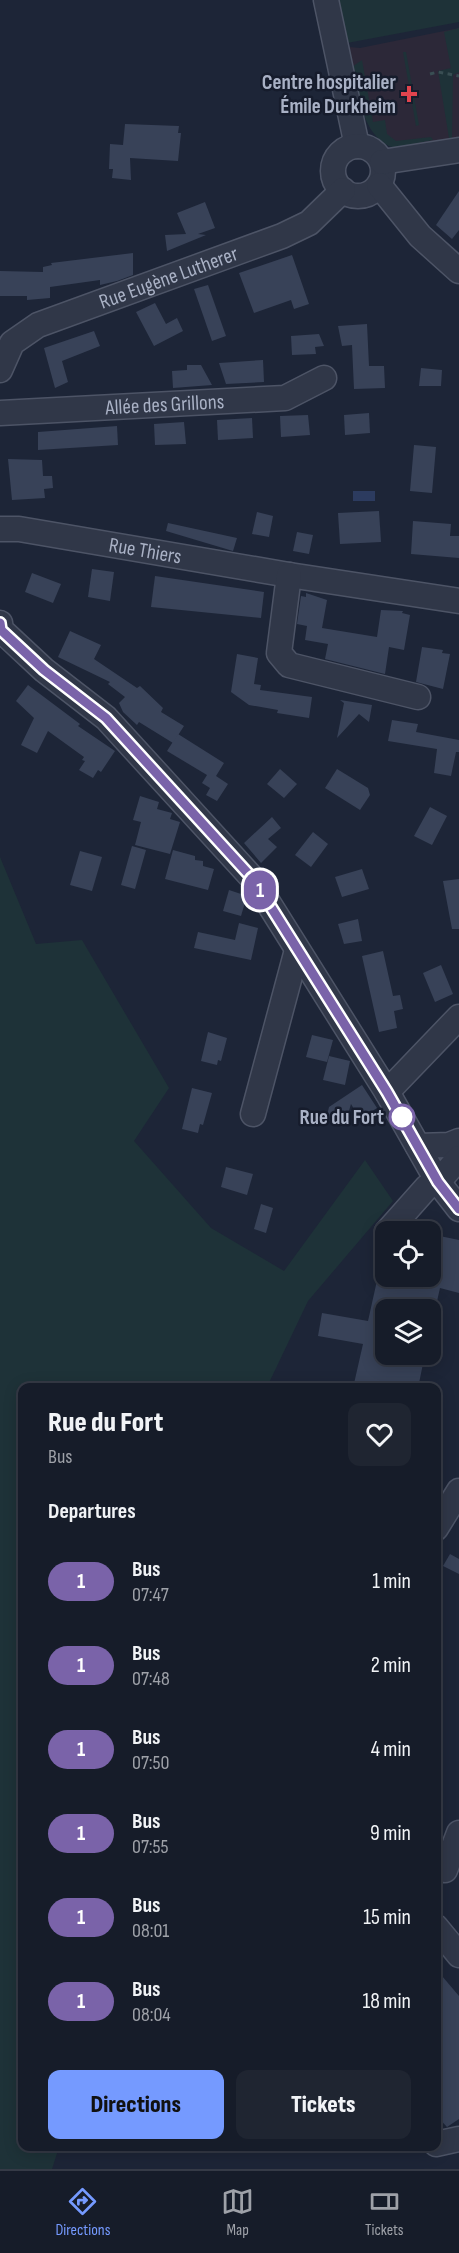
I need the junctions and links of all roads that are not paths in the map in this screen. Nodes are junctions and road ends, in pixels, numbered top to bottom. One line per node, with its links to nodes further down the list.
1 (326, 0): 2 (street)
2 (357, 146): 4 (street); 5 (street)
3 (459, 150): 4 (street)
4 (381, 173): 5 (street); 6 (street)
5 (343, 190): 7 (street, Rue Eugène Lutherer)
6 (459, 271)
7 (0, 370)
8 (324, 378): 9 (street, Allée des Grillons)
9 (0, 413)
10 (0, 529): 11 (street, Rue Thiers)
11 (288, 576): 12 (street, Rue Thiers); 14 (street)
12 (459, 601)
13 (0, 623): 15 (street)
14 (418, 697)
15 (297, 950): 17 (street); 18 (street)
16 (459, 1017): 17 (street)
17 (387, 1092): 20 (street)
18 (253, 1114)
19 (459, 1141): 20 (street)
20 (418, 1146): 22 (street)
21 (459, 1158): 22 (street)
22 (438, 1182): 23 (street); 24 (street)
23 (459, 1209)
24 (397, 1221)
25 (459, 1491): 26 (street)
26 (447, 1520)
27 (458, 1836): 28 (street)
28 (441, 1862)
29 (441, 1933): 30 (street)
30 (459, 1955)
31 (459, 2139): 32 (street)
32 (441, 2143)

